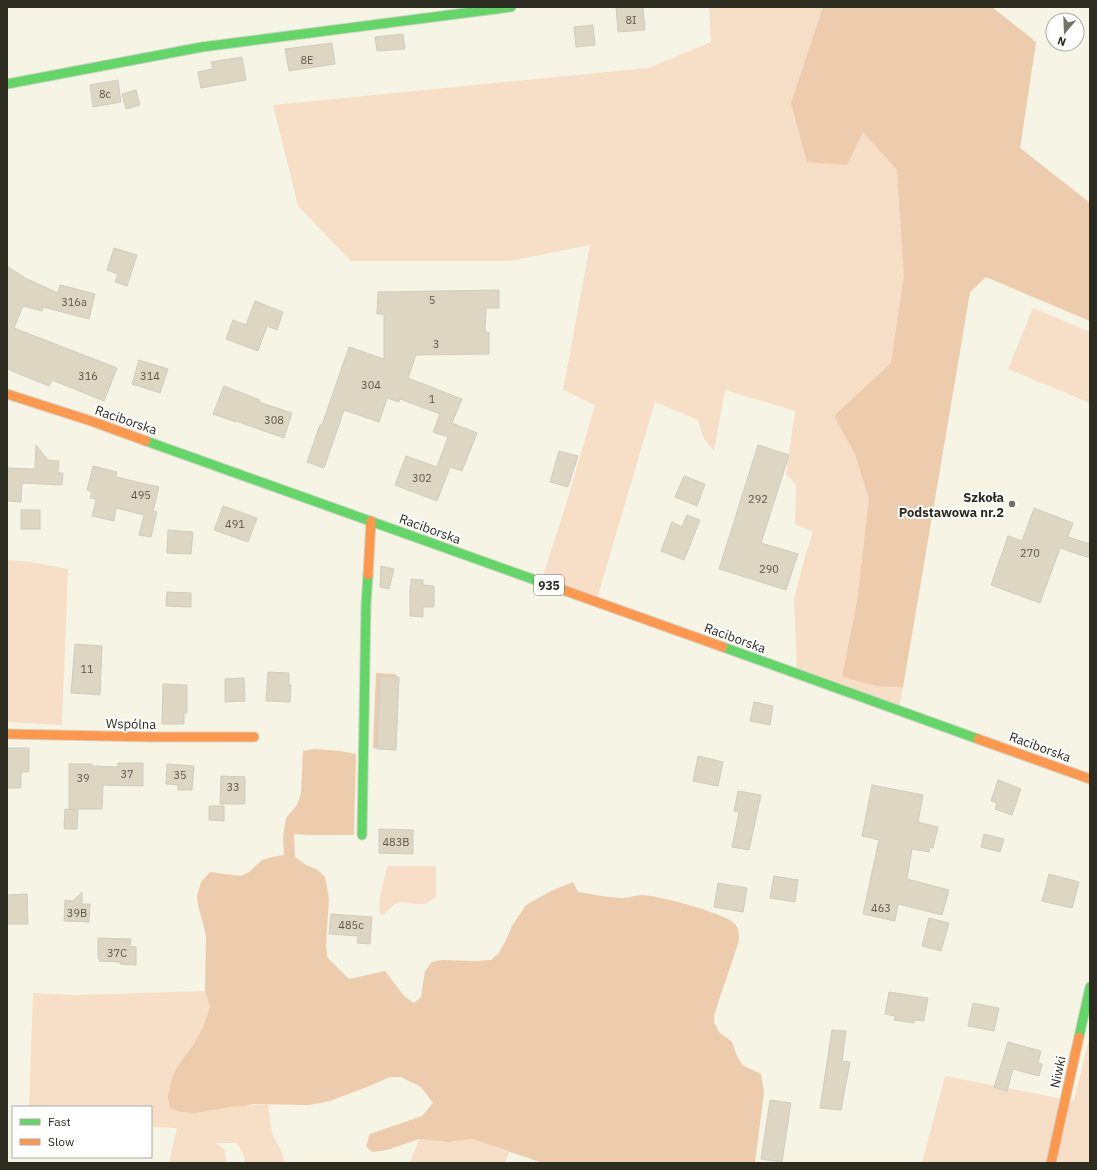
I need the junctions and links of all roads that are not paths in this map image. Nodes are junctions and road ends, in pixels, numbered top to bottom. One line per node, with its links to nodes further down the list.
1 (511, 7): 2 (street)
2 (7, 84)
3 (7, 394): 4 (street, Raciborska / 935)
4 (370, 521): 7 (street, Raciborska / 935); 8 (street)
5 (7, 734): 6 (street, Wspólna)
6 (254, 737)
7 (1090, 779)
8 (362, 835)
9 (1090, 987): 10 (street, Niwki)
10 (1051, 1163)

